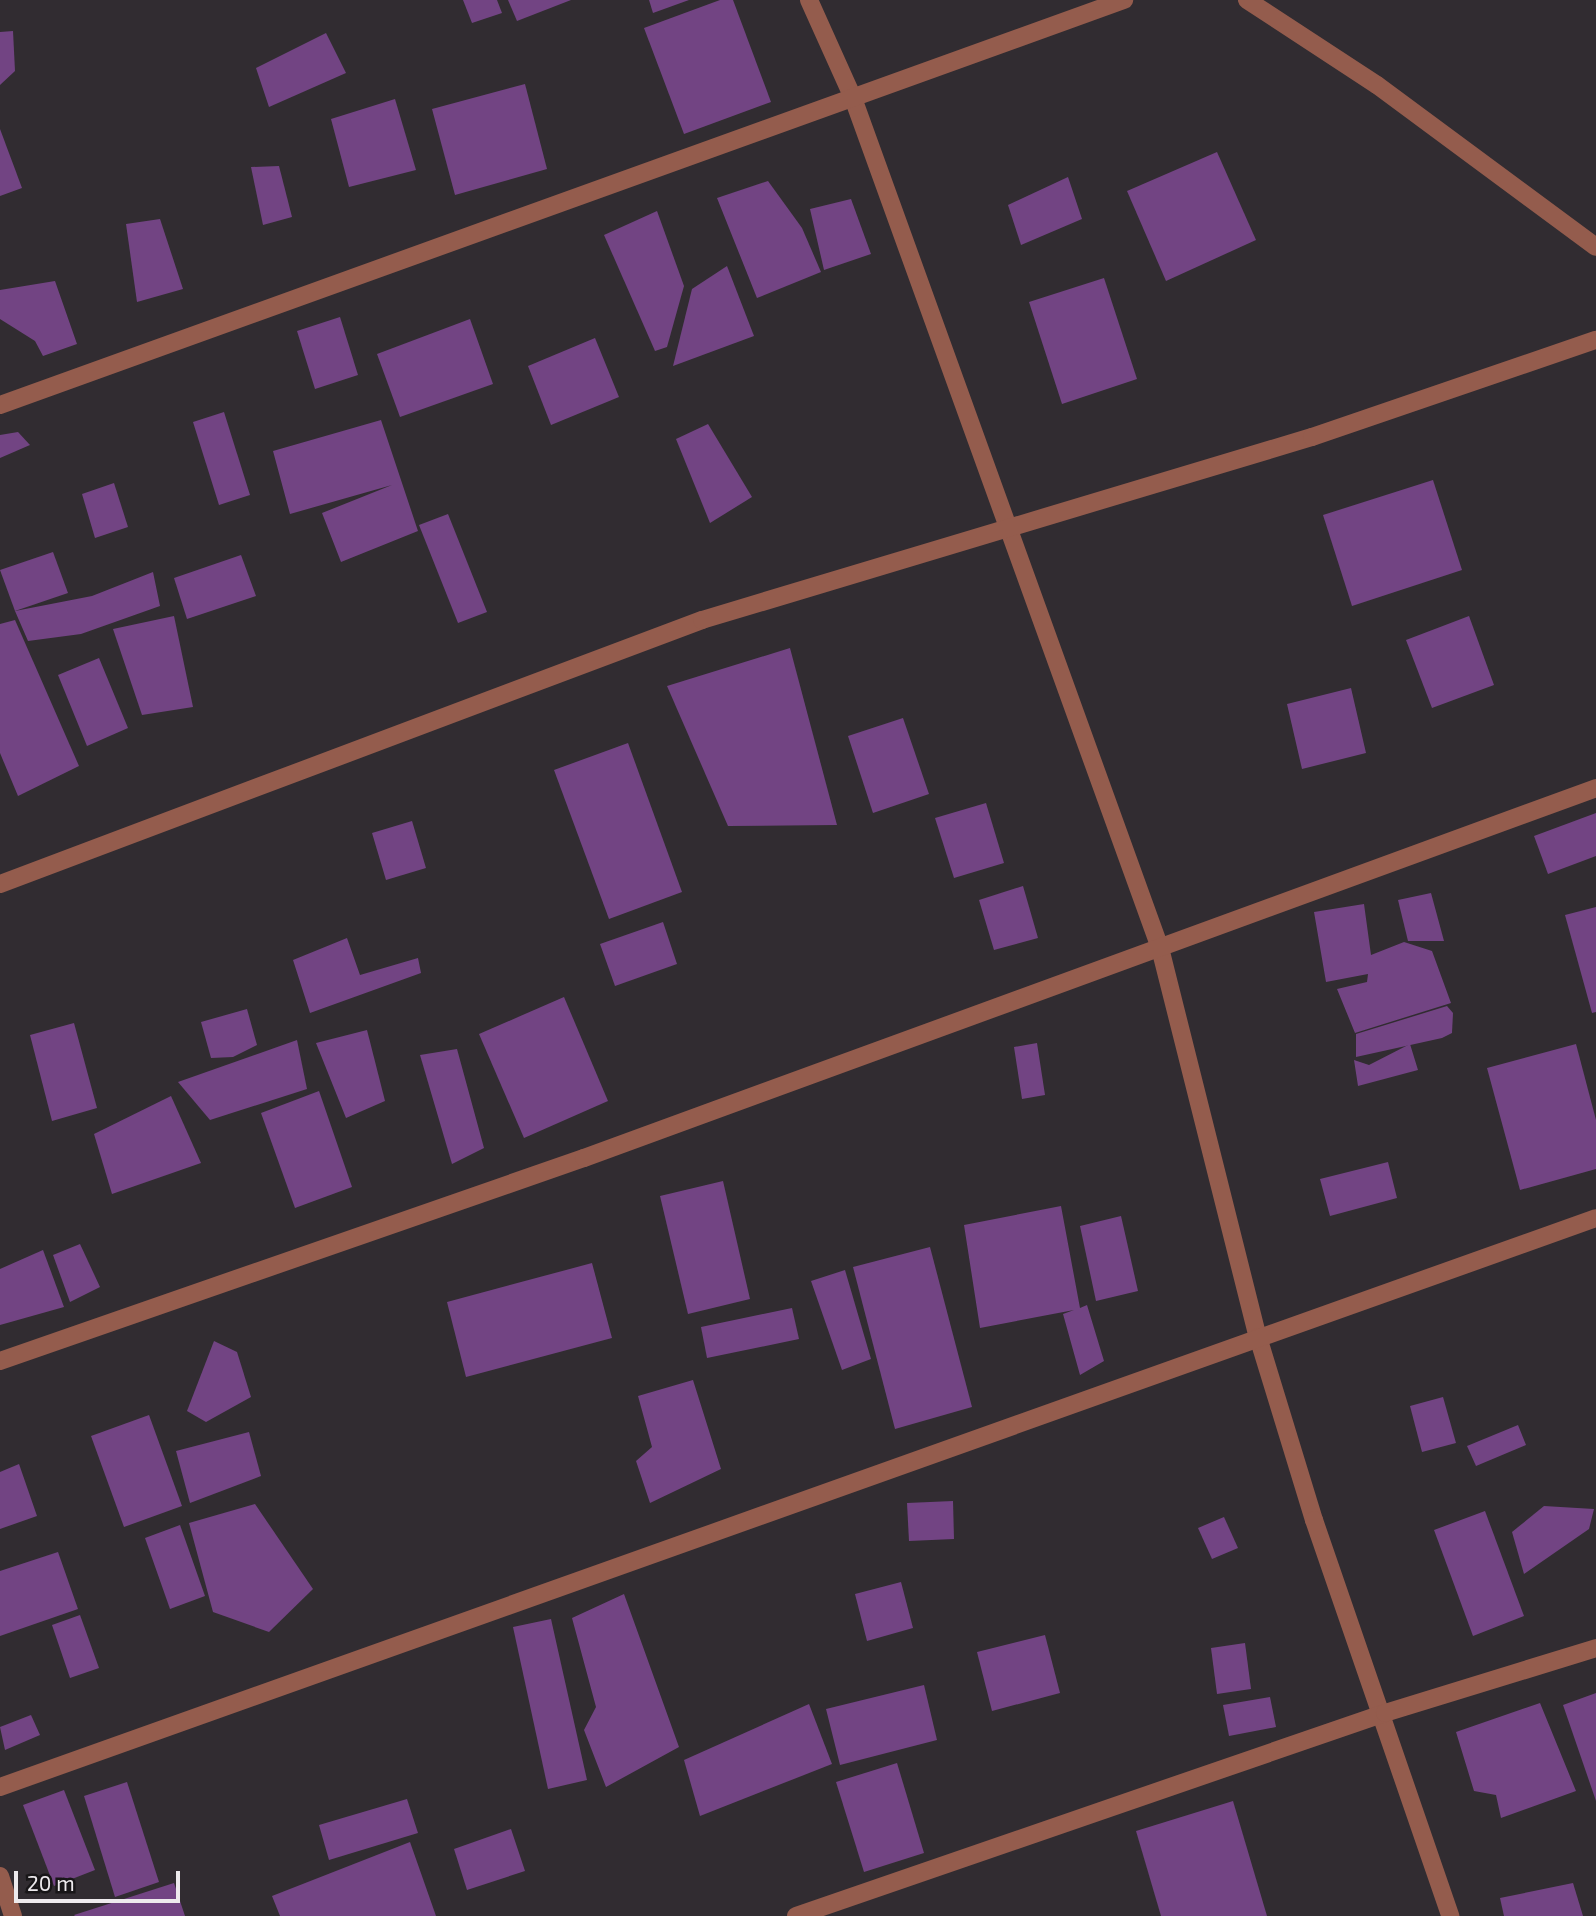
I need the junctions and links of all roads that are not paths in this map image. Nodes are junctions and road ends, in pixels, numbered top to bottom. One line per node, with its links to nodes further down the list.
1 (810, 0): 4 (street)
2 (1124, 0): 4 (street)
3 (1247, 0): 5 (street)
4 (853, 97): 7 (street); 8 (street)
5 (1596, 247)
6 (1596, 340): 8 (street)
7 (0, 405)
8 (1006, 526): 10 (street); 11 (street)
9 (1596, 788): 11 (street)
10 (0, 884)
11 (1160, 948): 13 (street); 14 (street)
12 (1596, 1218): 13 (street)
13 (1258, 1337): 16 (street); 17 (street)
14 (0, 1361)
15 (1596, 1648): 16 (street)
16 (1385, 1713): 20 (street); 21 (street)
17 (0, 1787)
18 (0, 1876): 19 (street)
19 (13, 1916)
20 (796, 1916)
21 (1450, 1916)

